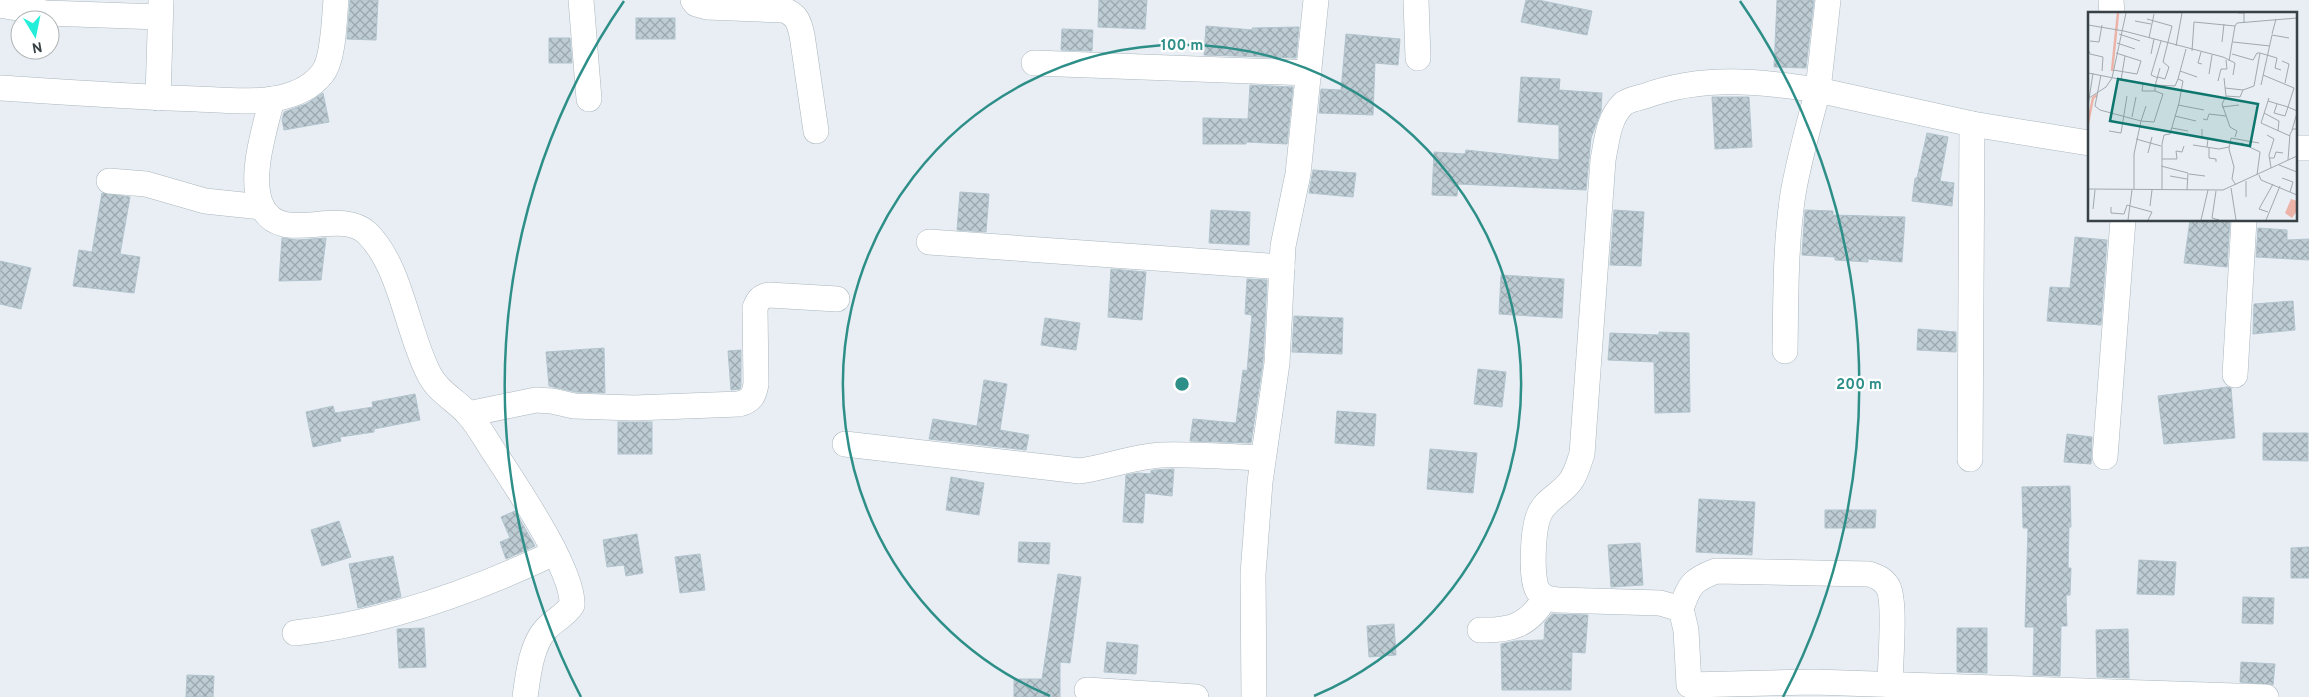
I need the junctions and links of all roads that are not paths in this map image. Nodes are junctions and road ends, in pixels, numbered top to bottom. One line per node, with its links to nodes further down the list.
1 (336, 0): 15 (street)
2 (581, 0): 16 (street)
3 (693, 0): 18 (street)
4 (1316, 0): 11 (street)
5 (1416, 0): 9 (street)
6 (1828, 0): 13 (street)
7 (0, 6): 8 (street)
8 (160, 9): 14 (street)
9 (1418, 58)
10 (1034, 63): 11 (street)
11 (1309, 73): 27 (street)
12 (0, 88): 14 (street)
13 (1818, 90): 17 (street); 29 (street); 37 (street)
14 (158, 98): 15 (street)
15 (272, 99): 23 (street)
16 (589, 99)
17 (1972, 124): 19 (street); 35 (street)
18 (816, 131)
19 (2088, 143)
20 (2296, 148): 21 (street)
21 (2309, 148)
22 (109, 181): 23 (street)
23 (262, 207): 31 (street)
24 (2123, 221): 33 (street)
25 (2244, 221): 30 (street)
26 (928, 242): 27 (street)
27 (1282, 267): 34 (street)
28 (837, 299): 31 (street)
29 (1785, 351)
30 (2235, 376)
31 (468, 414): 36 (street)
32 (844, 444): 34 (street)
33 (2105, 457)
34 (1263, 458): 46 (street)
35 (1970, 459)
36 (554, 553): 40 (street); 44 (street)
37 (1545, 598): 38 (street); 39 (street)
38 (1681, 609): 41 (street); 43 (street)
39 (1480, 630)
40 (295, 633)
41 (1890, 685): 43 (street); 47 (street)
42 (1088, 690): 45 (street)
43 (1689, 691)
44 (526, 697)
45 (1196, 697)
46 (1254, 697)
47 (2253, 697)

